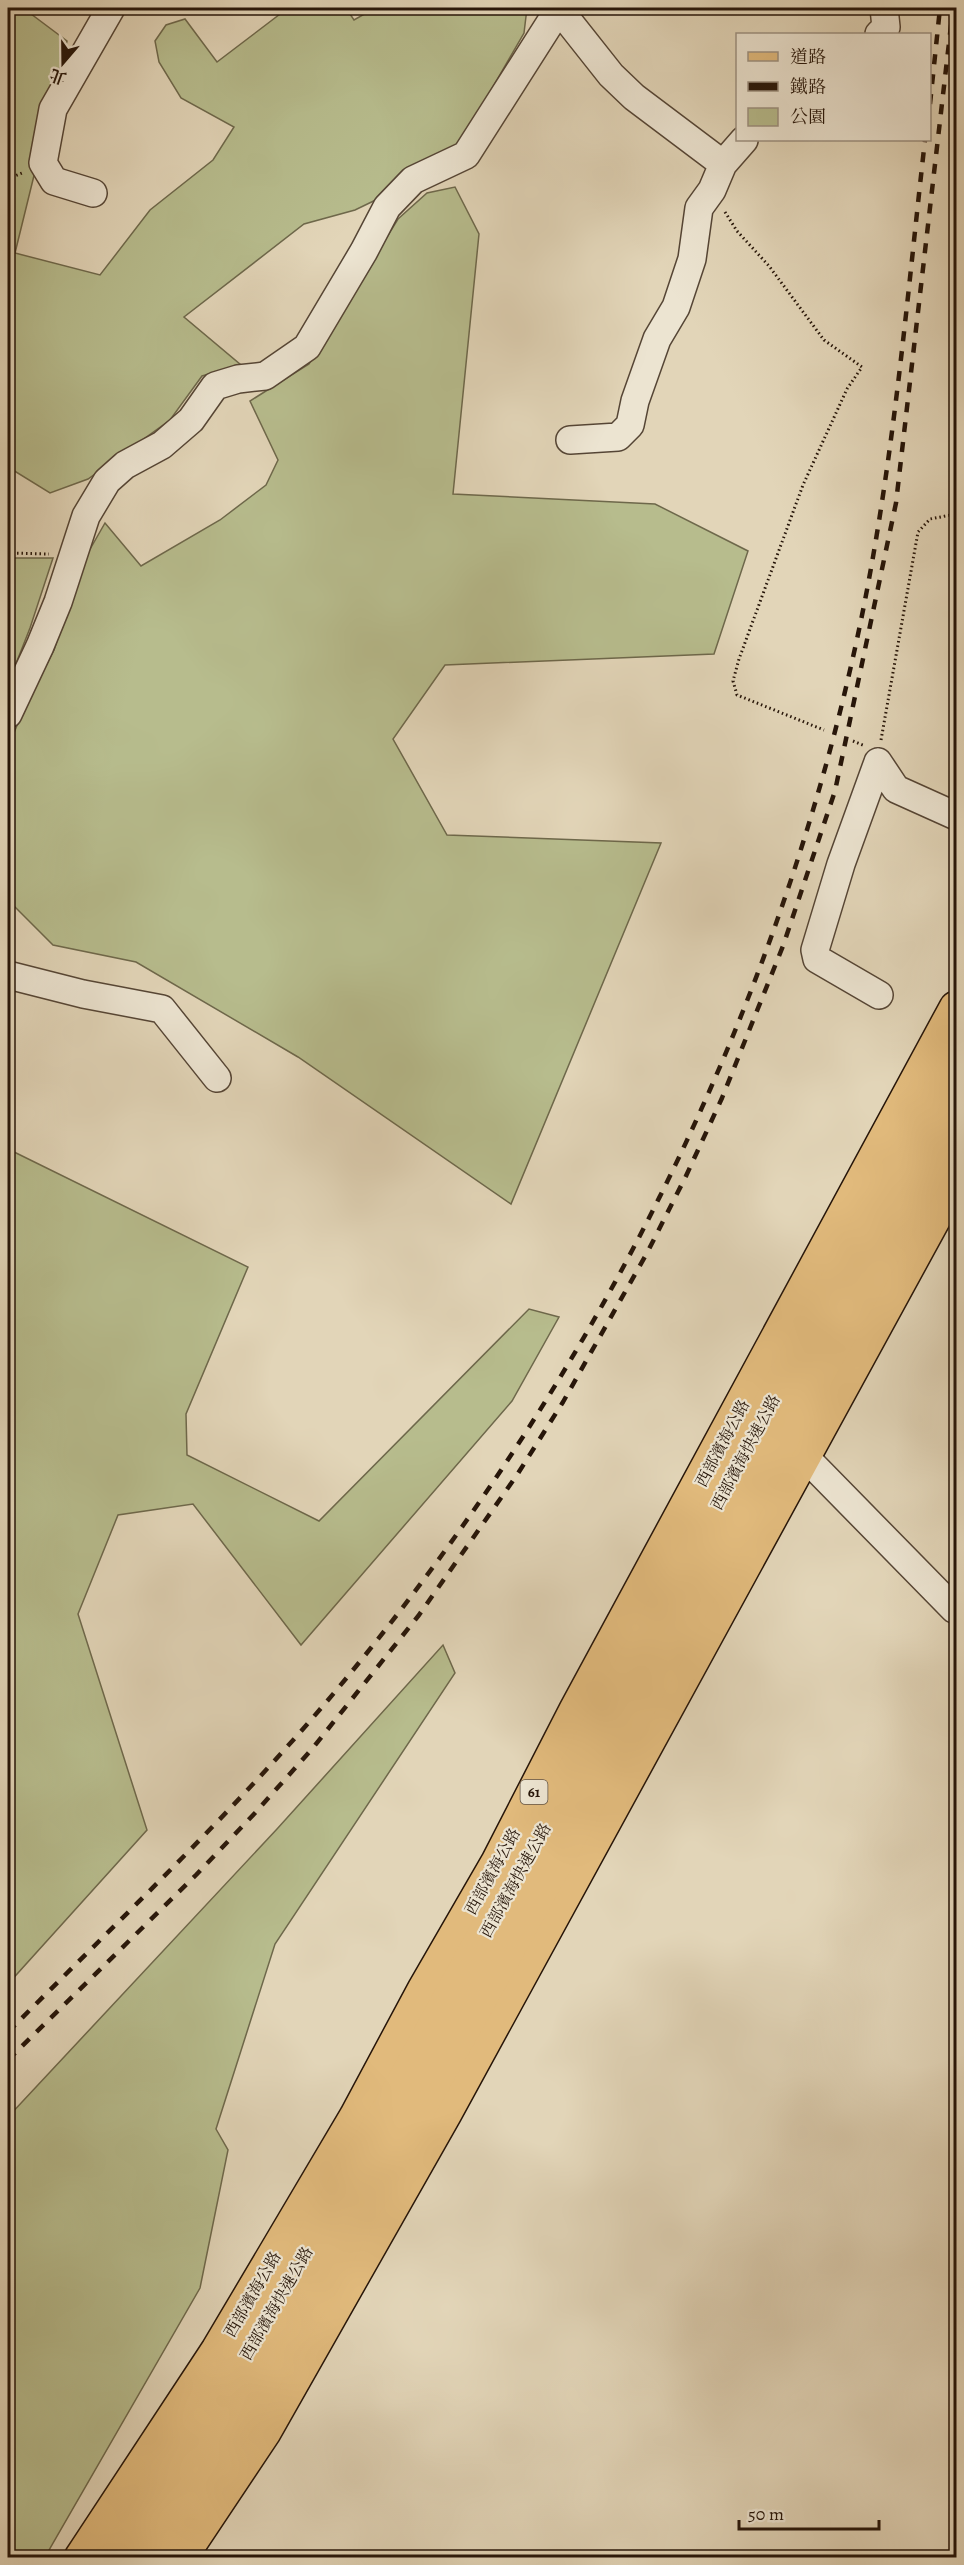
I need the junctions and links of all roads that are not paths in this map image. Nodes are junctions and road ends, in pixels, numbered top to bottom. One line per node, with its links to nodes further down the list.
1 (111, 8): 7 (lane)
2 (559, 8): 6 (lane); 9 (lane)
3 (884, 8): 4 (lane)
4 (880, 33)
5 (743, 141): 6 (lane)
6 (723, 164): 8 (lane)
7 (93, 194)
8 (570, 440)
9 (8, 714)
10 (957, 816): 12 (lane)
11 (8, 975): 15 (lane)
12 (879, 995)
13 (957, 1008): 21 (main road, 西部濱海公路 / 61)
14 (957, 1060): 19 (main road, 西部濱海快速公路 / 61)
15 (217, 1078)
16 (957, 1122): 17 (main road, 西部濱海快速公路)
17 (951, 1155): 18 (main road); 24 (main road, 西部濱海快速公路)
18 (804, 1456): 20 (lane); 25 (main road)
19 (667, 1601): 21 (main road); 23 (main road, 西部濱海快速公路 / 61)
20 (957, 1606)
21 (498, 1862): 22 (main road, 西部濱海公路 / 61)
22 (81, 2558)
23 (115, 2558)
24 (148, 2558)
25 (180, 2558)

